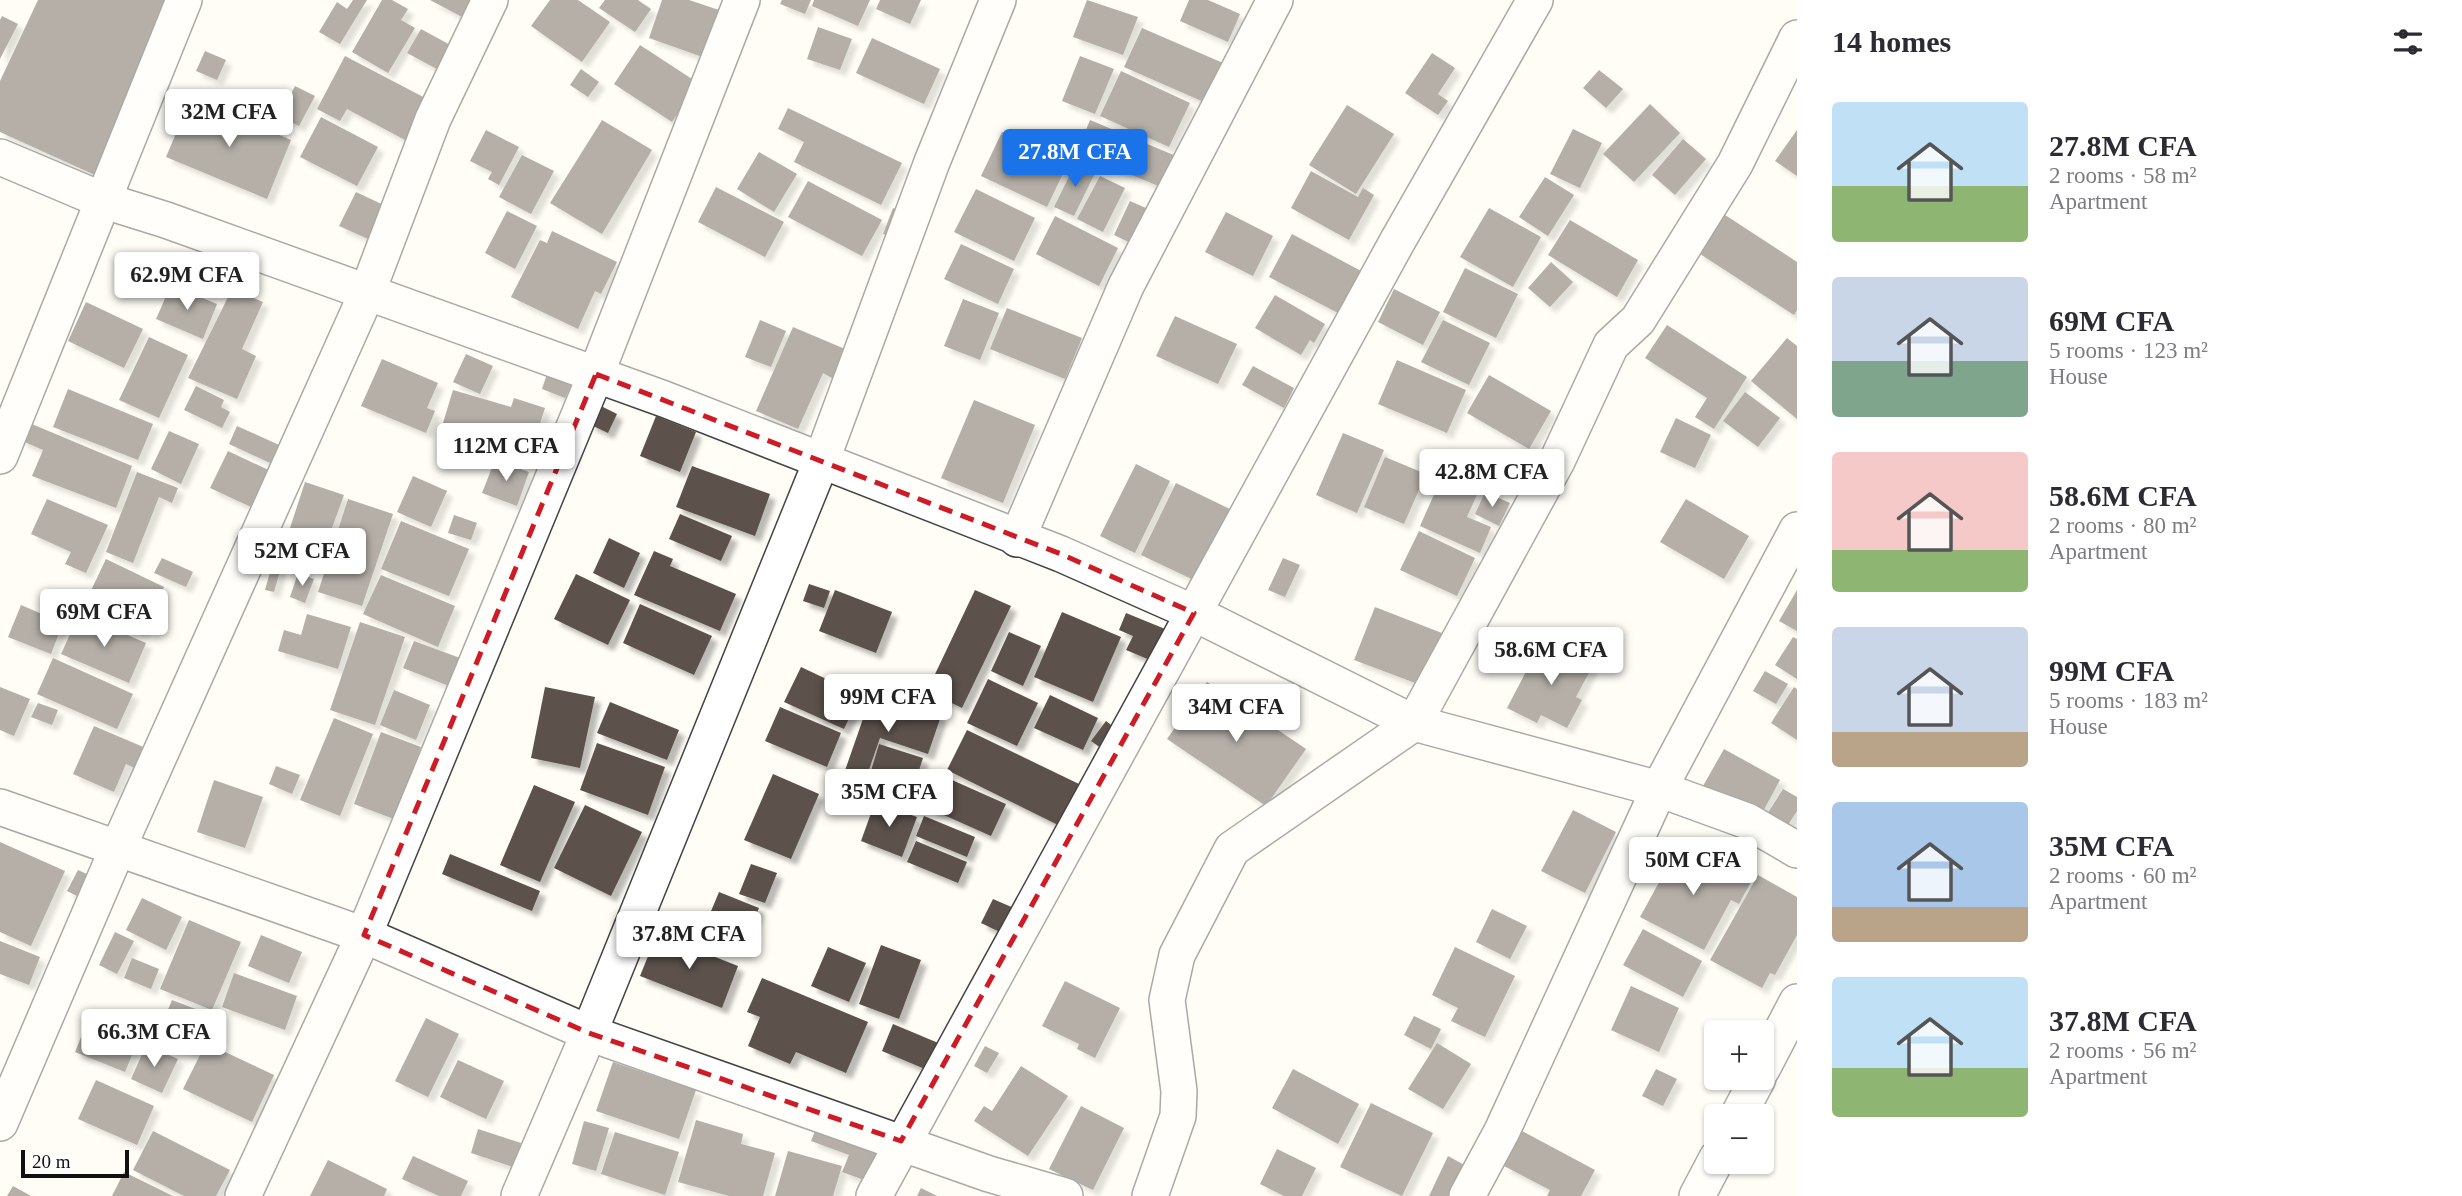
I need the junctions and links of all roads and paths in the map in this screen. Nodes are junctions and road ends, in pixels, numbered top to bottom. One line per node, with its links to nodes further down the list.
1 (184, 0): 9 (street)
2 (490, 0): 10 (street)
3 (742, 0): 11 (street)
4 (998, 0): 13 (street)
5 (1275, 0): 15 (street)
6 (1535, 0): 16 (street)
7 (1797, 38): 17 (street)
8 (0, 157): 9 (street)
9 (102, 201): 10 (street); 12 (street)
10 (367, 293): 11 (street); 20 (street)
11 (596, 374): 13 (street); 22 (street)
12 (0, 456)
13 (821, 462): 15 (street); 24 (street)
14 (1797, 530): 18 (street)
15 (1017, 539): 16 (street)
16 (1194, 613): 17 (street); 27 (street)
17 (1415, 723): 18 (street); 33 (street)
18 (1659, 789): 21 (street); 34 (street)
19 (0, 807): 20 (street)
20 (117, 850): 22 (street); 26 (street)
21 (1797, 850)
22 (364, 935): 24 (street); 29 (street)
23 (1797, 1002): 25 (street)
24 (589, 1033): 27 (street); 30 (street)
25 (1774, 1046)
26 (0, 1123)
27 (901, 1141): 31 (street); 32 (street)
28 (1708, 1174): 35 (street)
29 (243, 1196)
30 (519, 1196)
31 (874, 1196)
32 (1065, 1196)
33 (1150, 1196)
34 (1467, 1196)
35 (1697, 1196)

